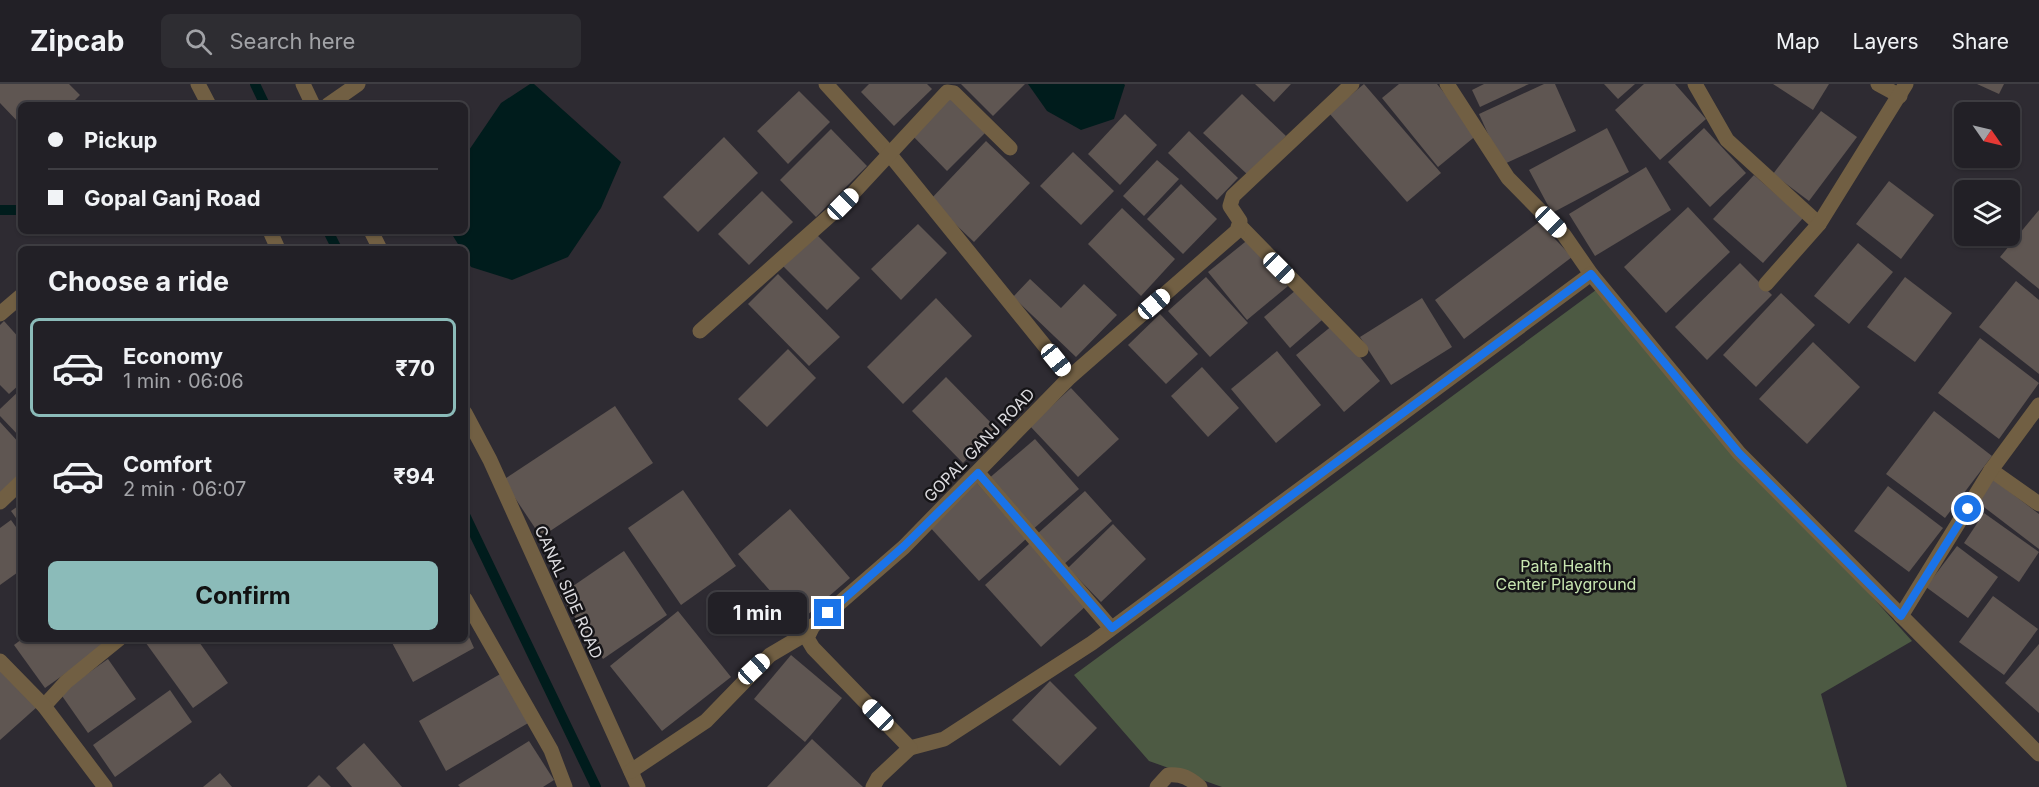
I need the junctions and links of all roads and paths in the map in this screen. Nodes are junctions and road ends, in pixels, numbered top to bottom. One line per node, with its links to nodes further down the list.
1 (198, 84): 10 (street)
2 (303, 84): 11 (street)
3 (358, 84): 12 (street)
4 (826, 84): 14 (street)
5 (1447, 84): 17 (street)
6 (1695, 84): 15 (street)
7 (1878, 84): 9 (street)
8 (1347, 86): 16 (street)
9 (1903, 90): 15 (street)
10 (207, 102)
11 (311, 102)
12 (332, 102)
13 (1010, 148): 14 (street)
14 (889, 153): 21 (street); 23 (street)
15 (1819, 224): 18 (street)
16 (1240, 226): 22 (street); 23 (street, GOPAL GANJ ROAD)
17 (1591, 274): 32 (street); 33 (street)
18 (1766, 284)
19 (18, 299): 20 (street)
20 (0, 314)
21 (700, 331)
22 (1361, 350)
23 (1070, 377): 27 (street, GOPAL GANJ ROAD)
24 (2039, 405): 26 (street)
25 (468, 419): 40 (street, CANAL SIDE ROAD)
26 (1991, 470): 30 (street); 32 (street)
27 (978, 473): 33 (street); 34 (street, GOPAL GANJ ROAD)
28 (18, 485): 29 (street)
29 (0, 502)
30 (2039, 504)
31 (468, 604): 42 (street)
32 (1901, 616): 39 (street)
33 (1112, 628): 38 (street)
34 (808, 632): 38 (street); 40 (street, GOPAL GANJ ROAD)
35 (115, 642): 37 (street)
36 (0, 661): 37 (street)
37 (44, 706): 41 (street)
38 (910, 748): 44 (street)
39 (2039, 754)
40 (631, 771): 43 (street, CANAL SIDE ROAD)
41 (105, 787)
42 (565, 787)
43 (638, 787)
44 (873, 787)
45 (1157, 787): 46 (street)
46 (1200, 787)

